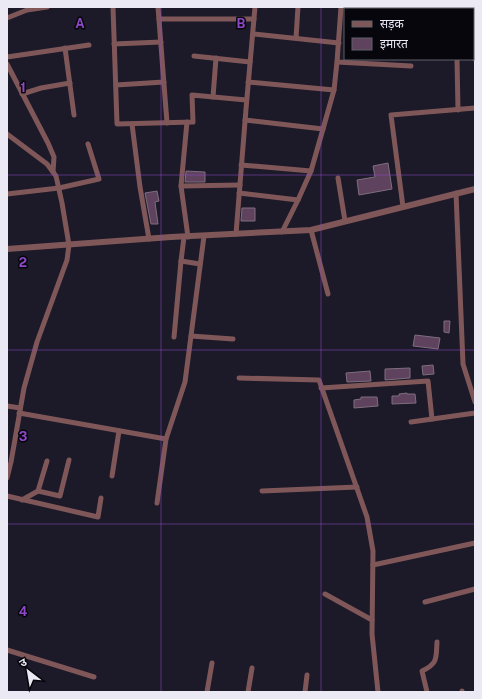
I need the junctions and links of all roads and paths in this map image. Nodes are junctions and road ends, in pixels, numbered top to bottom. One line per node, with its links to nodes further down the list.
1 (47, 7): 7 (street)
2 (113, 7): 16 (street)
3 (158, 7): 9 (street)
4 (255, 7): 10 (street)
5 (298, 7): 13 (street)
6 (341, 7): 11 (street)
7 (26, 8): 8 (street)
8 (7, 18)
9 (159, 18): 10 (street); 14 (street)
10 (254, 19): 12 (street)
11 (342, 24): 15 (street)
12 (253, 34): 13 (street); 23 (street)
13 (296, 38): 15 (street)
14 (161, 42): 16 (street); 27 (street)
15 (339, 43): 24 (street)
16 (114, 44): 30 (street)
17 (89, 45): 18 (street)
18 (66, 48): 20 (street); 29 (street)
19 (194, 56): 21 (street)
20 (7, 57)
21 (216, 58): 23 (street); 33 (street)
22 (457, 60): 36 (street)
23 (250, 62): 28 (street)
24 (338, 62): 26 (street); 31 (street)
25 (7, 64): 32 (street)
26 (411, 66)
27 (164, 82): 30 (street); 40 (street)
28 (248, 82): 31 (street); 34 (street)
29 (70, 83): 32 (street); 37 (street)
30 (116, 85): 41 (street)
31 (334, 90): 42 (street)
32 (22, 94): 47 (street)
33 (213, 97): 34 (street); 39 (street)
34 (246, 100): 38 (street)
35 (475, 108): 36 (street)
36 (458, 110): 57 (street)
37 (74, 115)
38 (245, 120): 42 (street); 45 (street)
39 (187, 122): 40 (street); 49 (street)
40 (168, 123): 41 (street)
41 (132, 124): 64 (street)
42 (324, 129): 46 (street)
43 (7, 134): 47 (street)
44 (88, 144): 51 (street)
45 (241, 166): 46 (street); 50 (street)
46 (311, 171): 56 (street)
47 (53, 172): 51 (street)
48 (338, 178): 58 (street)
49 (181, 186): 50 (street); 63 (street)
50 (240, 186): 53 (street)
51 (59, 188): 55 (street); 65 (street)
52 (475, 189): 54 (street)
53 (239, 193): 56 (street); 61 (street)
54 (456, 193): 57 (street); 75 (street)
55 (7, 194)
56 (298, 200): 60 (street)
57 (403, 207): 58 (street)
58 (346, 221): 59 (street)
59 (311, 230): 60 (street); 69 (street)
60 (282, 232): 61 (street)
61 (236, 234): 62 (street)
62 (204, 236): 63 (street); 68 (street)
63 (186, 237): 64 (street); 67 (street)
64 (149, 239): 65 (street)
65 (69, 245): 66 (street); 77 (street)
66 (7, 249)
67 (181, 261): 68 (street); 70 (street)
68 (200, 264): 71 (street)
69 (328, 294)
70 (174, 336)
71 (191, 336): 72 (street); 82 (street)
72 (233, 339)
73 (239, 378): 74 (street)
74 (321, 388): 79 (street); 88 (street)
75 (475, 402)
76 (7, 406): 77 (street)
77 (20, 410): 81 (street); 85 (street)
78 (475, 413): 79 (street)
79 (432, 419): 80 (street)
80 (411, 422)
81 (119, 431): 82 (street); 86 (street)
82 (166, 439): 94 (street)
83 (69, 460): 89 (street)
84 (47, 461): 89 (street)
85 (8, 469): 87 (street)
86 (112, 476)
87 (7, 478)
88 (357, 487): 90 (street); 96 (street)
89 (38, 491): 93 (street)
90 (262, 491)
91 (7, 496): 93 (street)
92 (101, 498): 93 (street)
93 (22, 500)
94 (157, 503)
95 (475, 543): 96 (street)
96 (373, 565): 100 (street)
97 (475, 589): 99 (street)
98 (325, 594): 100 (street)
99 (425, 602)
100 (372, 620): 110 (street)
101 (437, 642): 111 (street)
102 (7, 650): 106 (street)
103 (212, 663): 107 (street)
104 (252, 668): 108 (street)
105 (307, 675): 109 (street)
106 (94, 677)
107 (207, 692)
108 (248, 692)
109 (306, 692)
110 (378, 692)
111 (427, 692)

